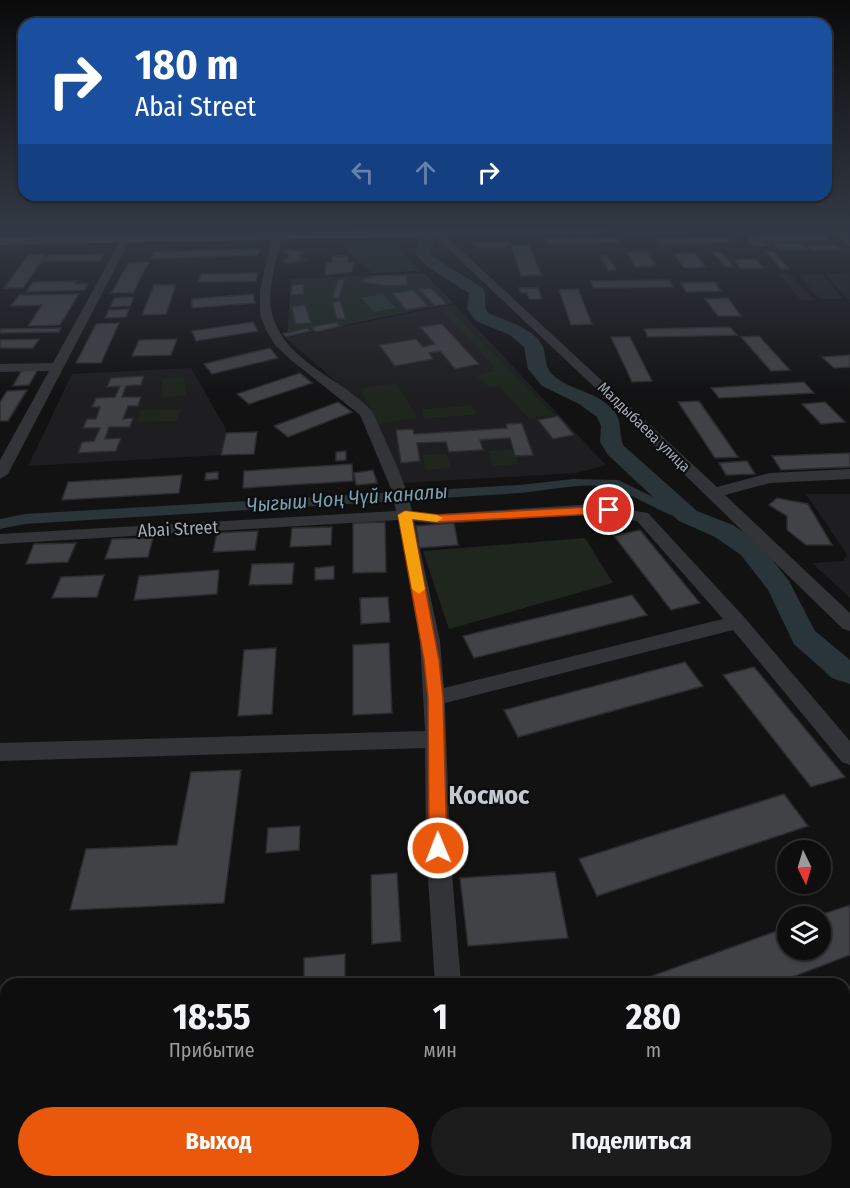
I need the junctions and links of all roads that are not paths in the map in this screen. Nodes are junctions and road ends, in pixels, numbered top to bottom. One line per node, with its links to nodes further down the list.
1 (102, 284): 4 (street)
2 (268, 284): 9 (street)
3 (491, 284): 8 (street, Малдыбаева улица)
4 (58, 367): 5 (street); 6 (street)
5 (0, 368)
6 (0, 474)
7 (850, 474): 8 (street)
8 (713, 493): 12 (street, Малдыбаева улица)
9 (401, 498): 10 (street, Abai Street); 11 (street, Abai Street); 13 (street)
10 (0, 539)
11 (737, 622): 13 (street); 16 (street)
12 (850, 624)
13 (435, 698): 14 (street)
14 (436, 739): 15 (street); 17 (street)
15 (0, 752)
16 (850, 756)
17 (448, 978)

